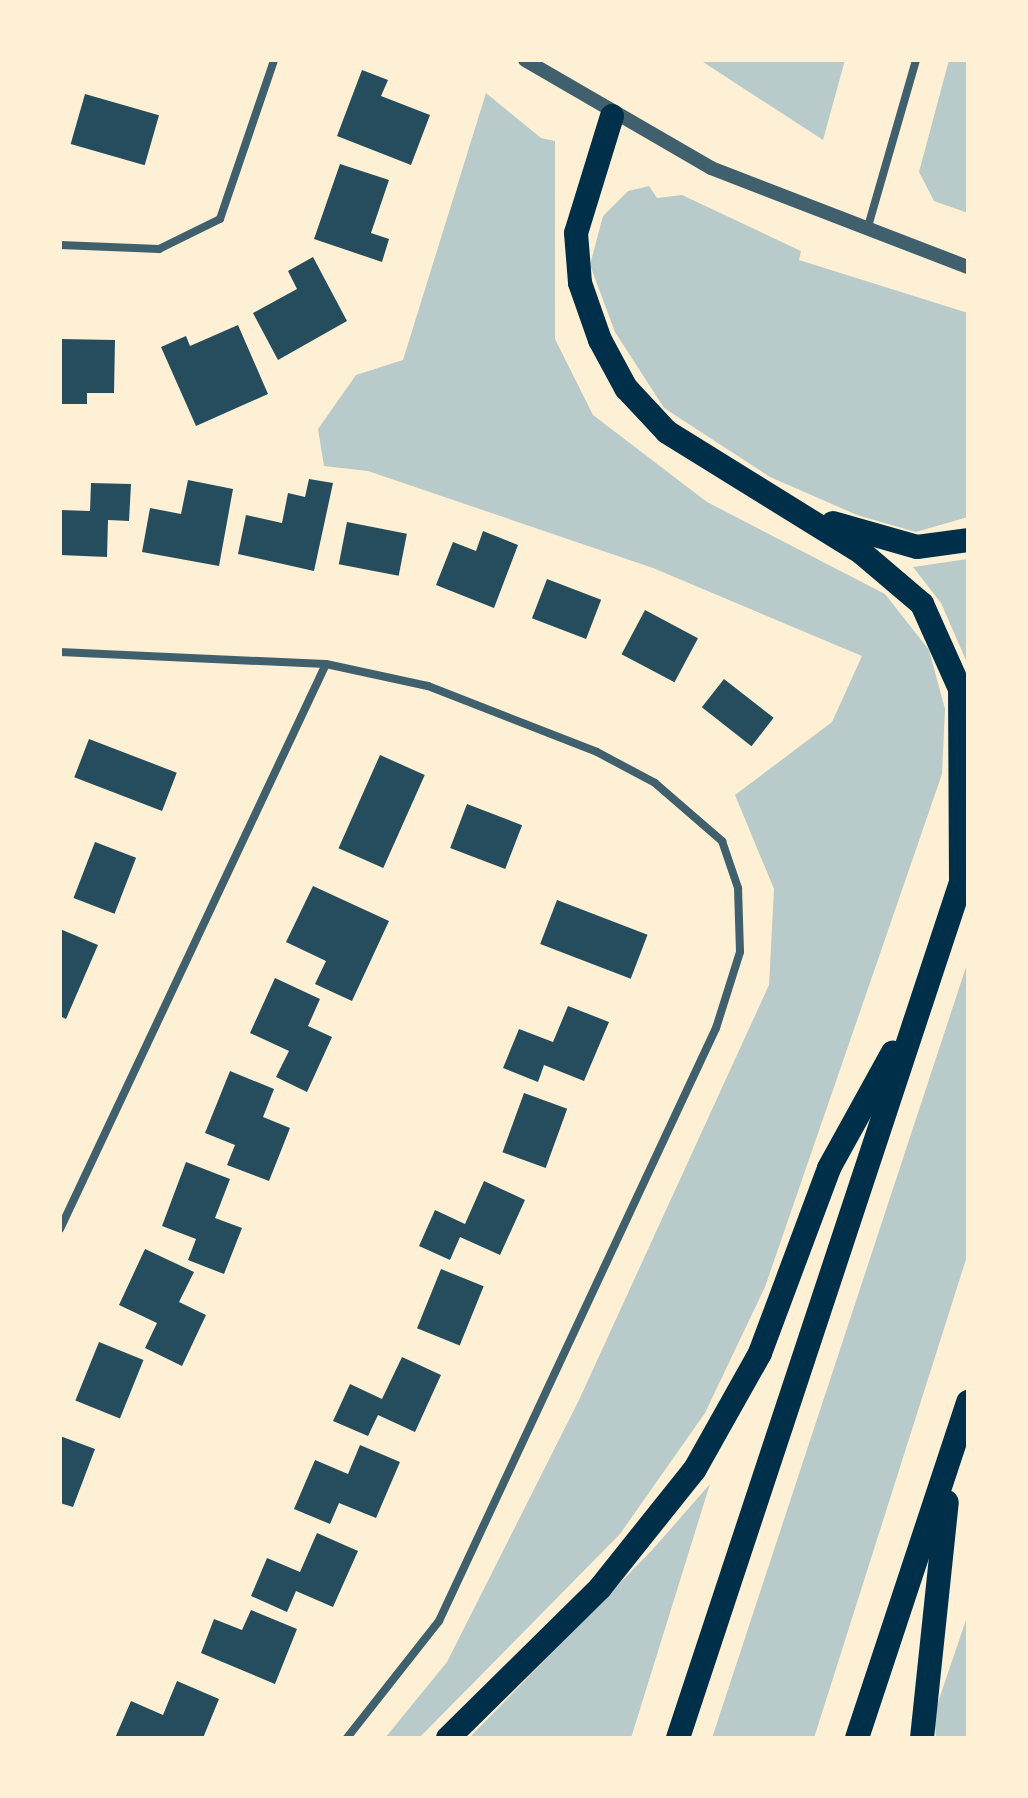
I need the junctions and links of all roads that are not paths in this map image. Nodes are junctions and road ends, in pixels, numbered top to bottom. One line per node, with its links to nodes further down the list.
1 (274, 60): 6 (street)
2 (525, 60): 4 (street)
3 (916, 60): 5 (street)
4 (612, 116): 5 (street); 8 (highway)
5 (866, 231): 7 (street)
6 (60, 245)
7 (968, 267)
8 (786, 506): 9 (highway); 12 (highway)
9 (968, 540)
10 (60, 652): 11 (street)
11 (326, 664): 14 (street); 17 (street)
12 (965, 870): 13 (highway)
13 (923, 997): 18 (highway); 19 (highway)
14 (60, 1229)
15 (968, 1402): 16 (highway)
16 (953, 1450): 20 (highway); 21 (highway)
17 (347, 1738)
18 (448, 1738)
19 (678, 1738)
20 (857, 1738)
21 (922, 1738)

